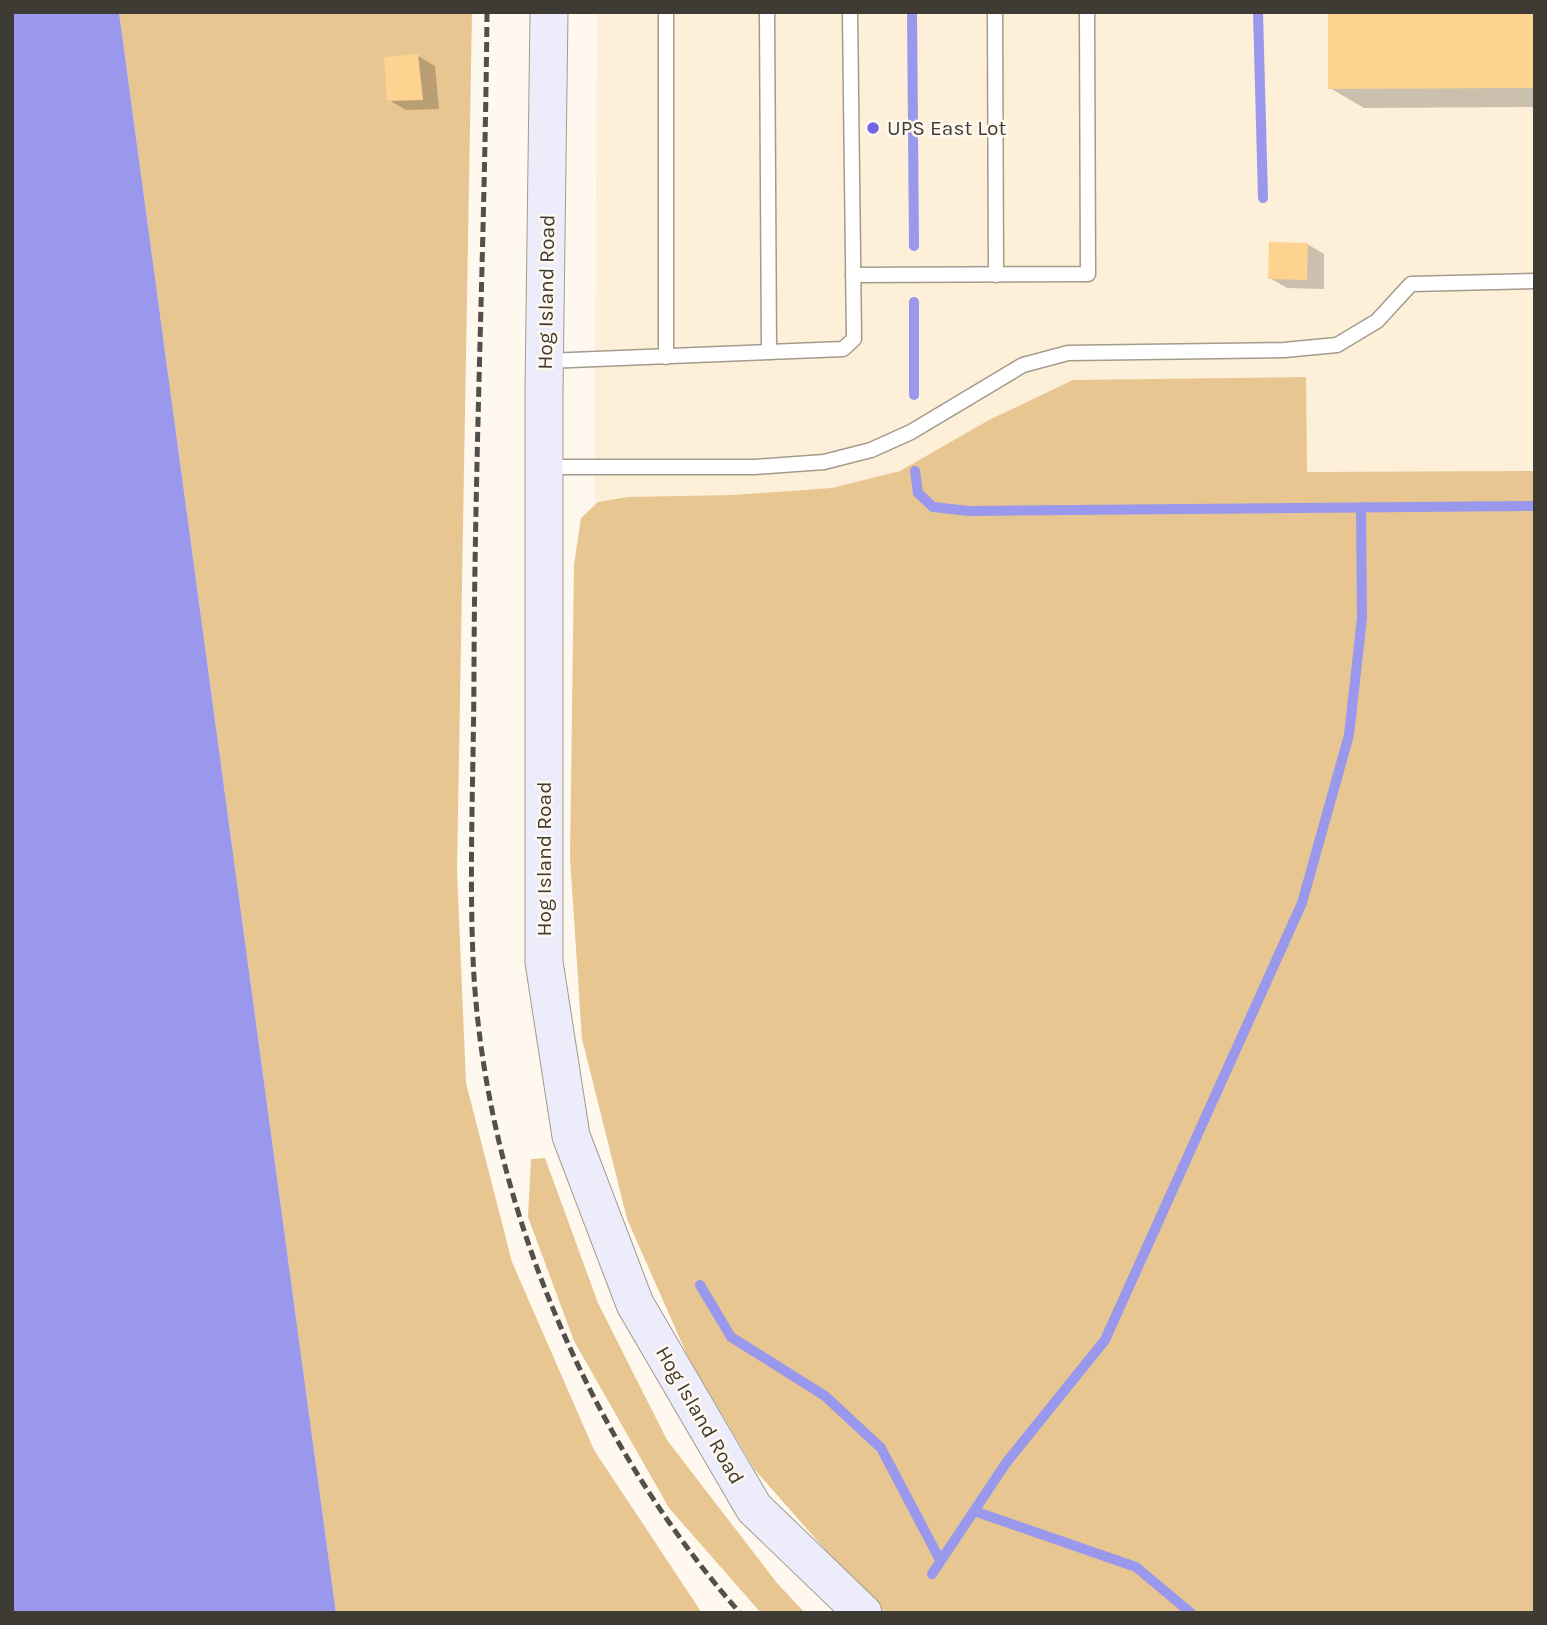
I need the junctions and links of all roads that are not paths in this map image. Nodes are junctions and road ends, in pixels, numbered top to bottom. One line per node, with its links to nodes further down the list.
1 (549, 12): 12 (street, Hog Island Road)
2 (666, 12): 11 (lane)
3 (767, 12): 10 (lane)
4 (850, 12): 7 (lane)
5 (995, 12): 8 (lane)
6 (1087, 12): 8 (lane)
7 (853, 275): 8 (lane); 10 (lane)
8 (996, 275)
9 (1535, 281): 13 (lane)
10 (769, 352): 11 (lane)
11 (666, 356): 12 (lane)
12 (545, 361): 13 (street, Hog Island Road)
13 (544, 467): 14 (street, Hog Island Road)
14 (863, 1613)

